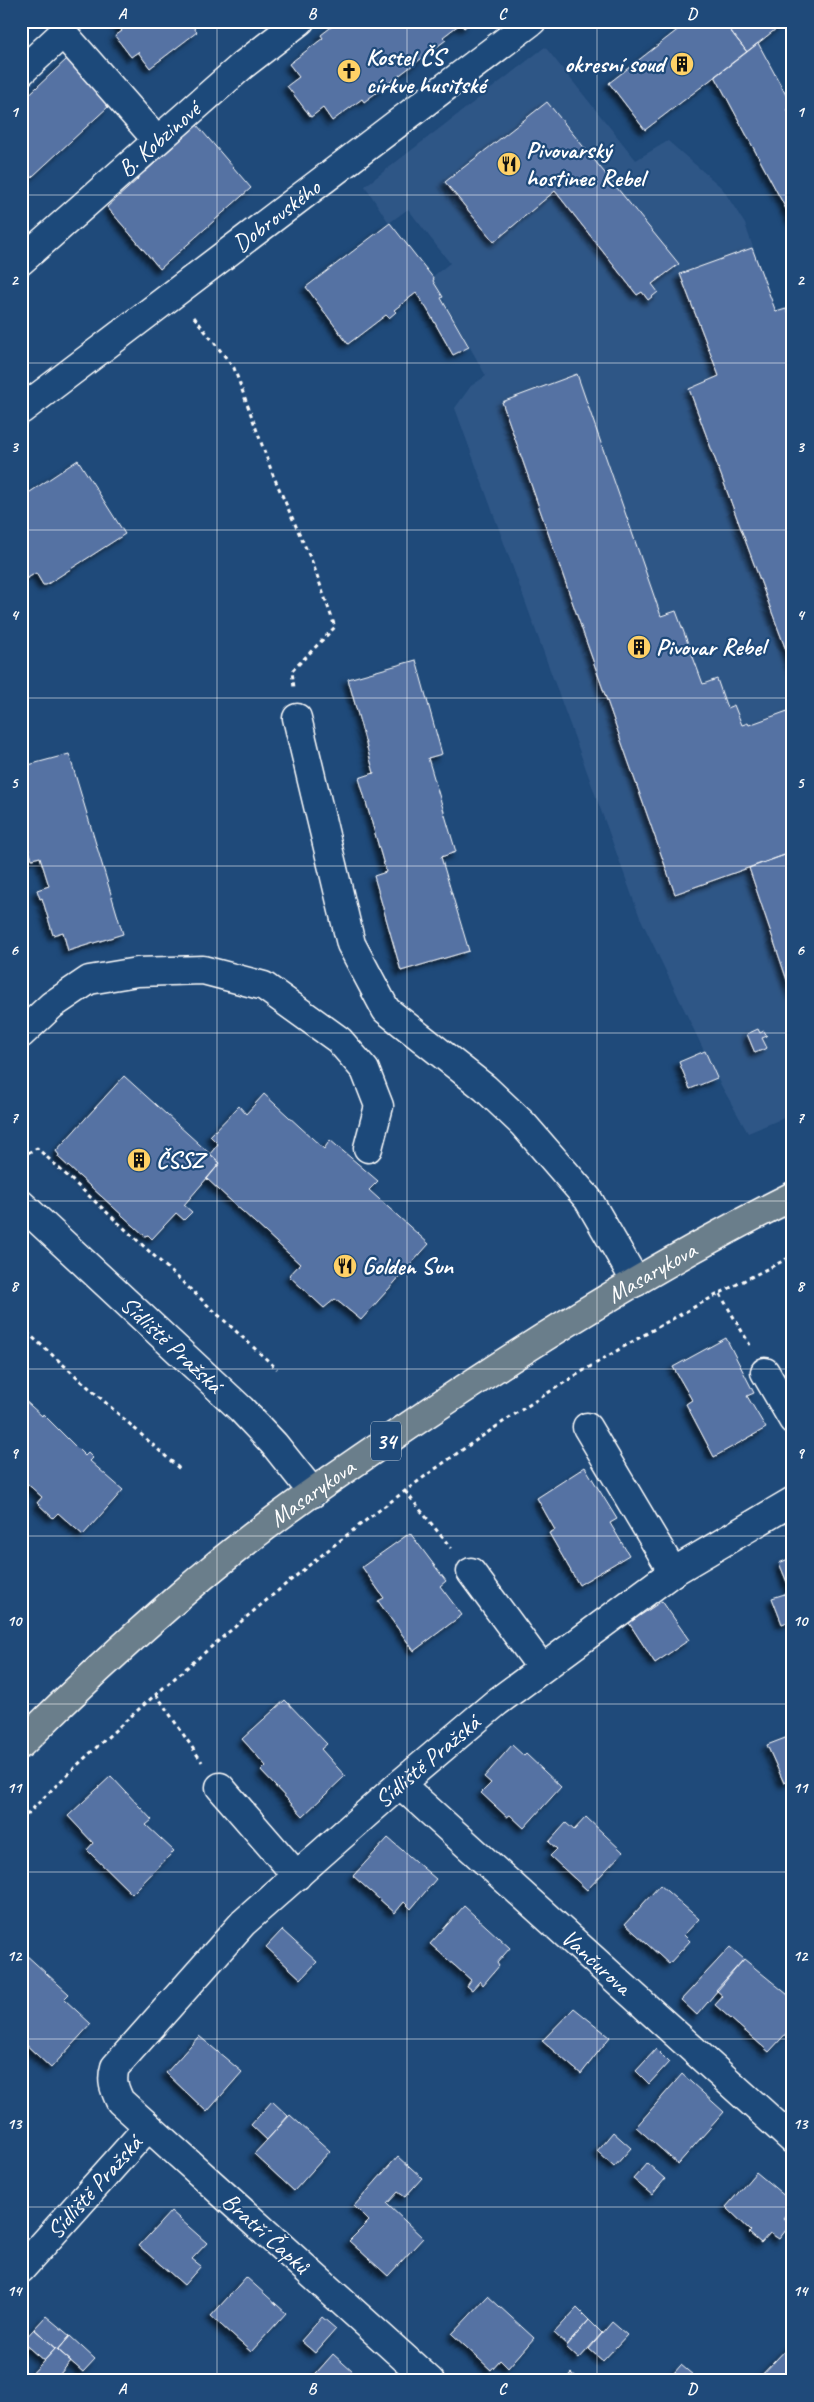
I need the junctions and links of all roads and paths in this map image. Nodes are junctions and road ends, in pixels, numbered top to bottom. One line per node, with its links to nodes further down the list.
1 (300, 21): 4 (street, B. Kobzinové)
2 (532, 21): 6 (street, Dobrovského)
3 (21, 72): 4 (street)
4 (157, 140): 5 (street, B. Kobzinové)
5 (21, 261)
6 (175, 293): 7 (street, Dobrovského); 8 (path)
7 (21, 410)
8 (297, 718): 15 (street)
9 (21, 1034): 10 (street)
10 (368, 1148)
11 (21, 1153): 18 (path)
12 (793, 1196): 15 (main road, Masarykova / 34)
13 (21, 1204): 24 (street, Sídliště Pražská)
14 (793, 1256): 16 (path)
15 (636, 1282): 24 (main road, Masarykova / 34)
16 (720, 1294): 19 (path); 23 (path)
17 (21, 1327): 22 (path)
18 (277, 1369)
19 (765, 1372): 20 (street)
20 (793, 1420)
21 (587, 1427): 27 (street)
22 (181, 1470)
23 (405, 1491): 26 (path); 29 (path)
24 (313, 1493): 30 (main road, Masarykova / 34)
25 (793, 1501): 27 (street, Sídliště Pražská)
26 (471, 1572): 28 (street)
27 (673, 1572): 28 (street, Sídliště Pražská)
28 (542, 1668): 31 (street, Sídliště Pražská)
29 (156, 1694): 32 (path); 33 (path)
30 (21, 1744)
31 (400, 1784): 34 (street, Sídliště Pražská); 37 (street, Vančurova)
32 (220, 1787): 34 (street)
33 (21, 1821)
34 (297, 1876): 35 (street, Sídliště Pražská)
35 (112, 2078): 36 (street, Bratří Čapků)
36 (148, 2127): 38 (street, Sídliště Pražská); 39 (street, Bratří Čapků)
37 (793, 2140)
38 (21, 2269)
39 (430, 2381)

